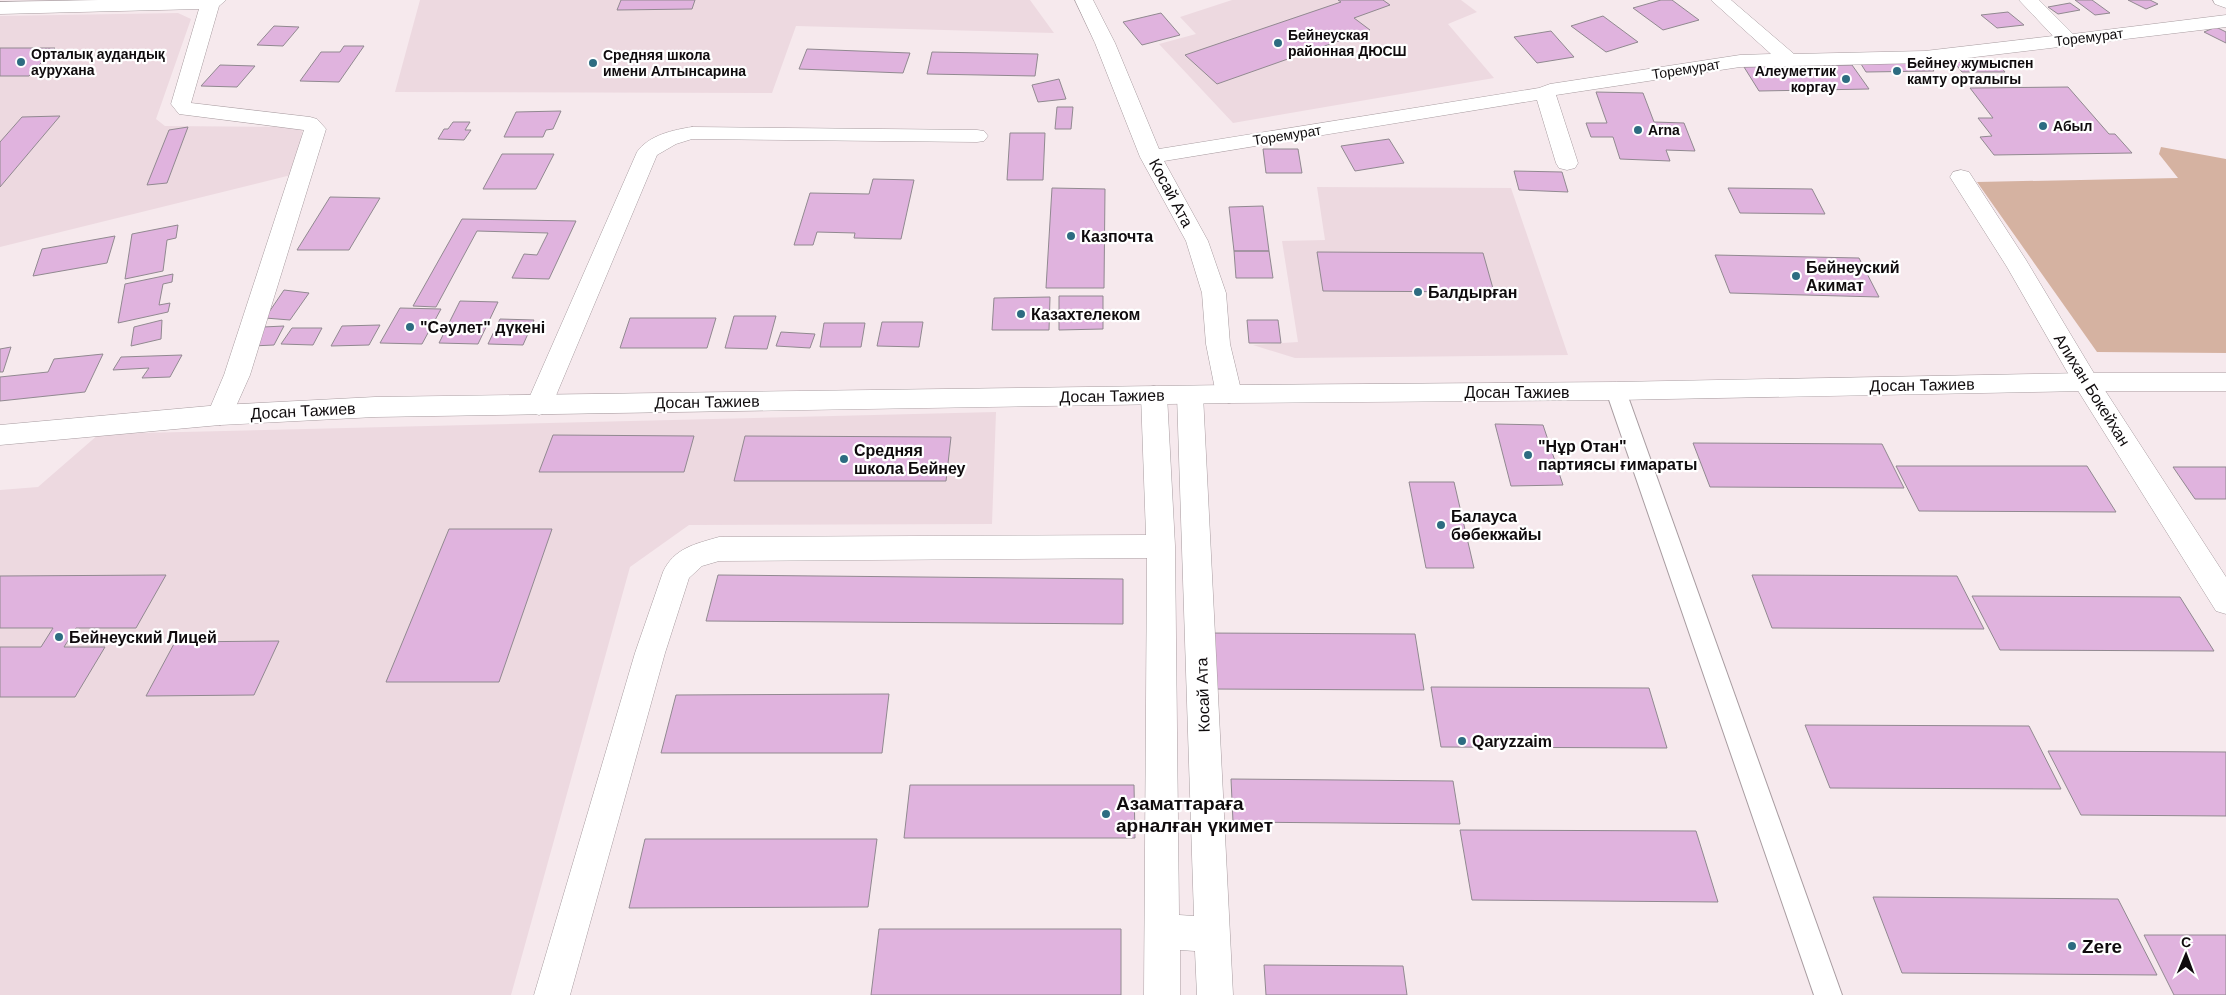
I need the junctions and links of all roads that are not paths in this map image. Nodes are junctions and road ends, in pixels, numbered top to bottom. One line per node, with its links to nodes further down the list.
1 (1084, 0): 13 (street, Косай Ата)
2 (1720, 0): 10 (street)
3 (2028, 0): 9 (street)
4 (2222, 0): 6 (street)
5 (213, 1): 7 (street); 23 (street)
6 (2226, 2)
7 (0, 8)
8 (2226, 21): 9 (street, Торемурат)
9 (2068, 40): 10 (street, Торемурат)
10 (1789, 60): 11 (street, Торемурат)
11 (1545, 93): 13 (street, Торемурат); 14 (street)
12 (977, 136): 22 (street)
13 (1151, 157): 19 (street, Косай Ата)
14 (1567, 163)
15 (1961, 177): 16 (street, Алихан Бокейхан)
16 (2086, 382): 17 (street, Досан Тажиев); 18 (street, Досан Тажиев); 26 (street, Алихан Бокейхан)
17 (2226, 382)
18 (1616, 391): 19 (street, Досан Тажиев); 32 (street)
19 (1229, 394): 21 (street, Досан Тажиев)
20 (1154, 395): 21 (street, Досан Тажиев); 22 (street, Досан Тажиев); 25 (street)
21 (1190, 395): 28 (street, Косай Ата)
22 (539, 405): 23 (street, Досан Тажиев)
23 (220, 415): 24 (street, Досан Тажиев)
24 (0, 435)
25 (1161, 546): 27 (street); 29 (street)
26 (2226, 602)
27 (1162, 932): 28 (street); 30 (street)
28 (1212, 934): 31 (street, Косай Ата)
29 (552, 995)
30 (1162, 995)
31 (1215, 995)
32 (1828, 995)

